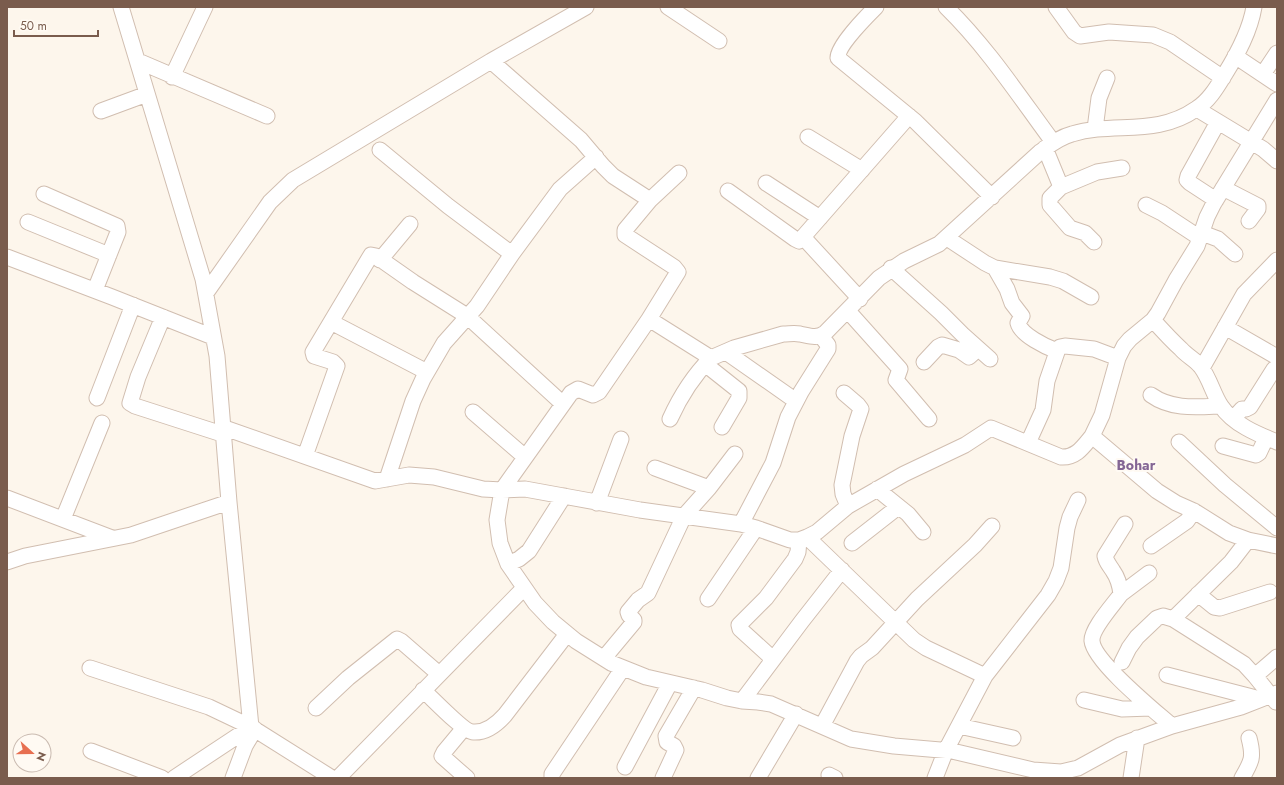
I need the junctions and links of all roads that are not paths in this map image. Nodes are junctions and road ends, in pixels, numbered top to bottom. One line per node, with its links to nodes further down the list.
1 (122, 7): 12 (street)
2 (205, 7): 15 (street)
3 (586, 7): 13 (street)
4 (668, 7): 9 (street)
5 (876, 7): 24 (street)
6 (946, 7): 29 (street)
7 (1056, 7): 17 (street)
8 (1254, 7): 11 (street)
9 (718, 41)
10 (1277, 53): 14 (street)
11 (1235, 56): 14 (street); 17 (street)
12 (138, 61): 15 (street); 19 (street)
13 (491, 61): 31 (street); 61 (street)
14 (1263, 74): 18 (street)
15 (172, 77): 23 (street)
16 (1107, 78): 26 (street)
17 (1223, 78): 21 (street)
18 (1277, 84)
19 (148, 94): 22 (street); 61 (street)
20 (1277, 100): 28 (street)
21 (1197, 109): 25 (street); 26 (street)
22 (101, 111)
23 (267, 116)
24 (909, 116): 34 (street); 41 (street)
25 (1218, 122): 28 (street); 40 (street)
26 (1095, 129): 29 (street)
27 (808, 137): 34 (street)
28 (1252, 143): 32 (street); 40 (street)
29 (1049, 145): 37 (street); 41 (street)
30 (380, 150): 52 (street)
31 (596, 157): 42 (street); 52 (street)
32 (1277, 161)
33 (1122, 168): 37 (street)
34 (862, 170): 44 (street)
35 (679, 173): 42 (street)
36 (766, 183): 44 (street)
37 (1061, 187): 51 (street)
38 (728, 191): 49 (street)
39 (44, 194): 54 (street)
40 (1219, 194): 45 (street); 48 (street)
41 (992, 197): 50 (street)
42 (650, 200): 68 (street)
43 (1146, 206): 48 (street)
44 (820, 218): 49 (street)
45 (1249, 221)
46 (28, 222): 54 (street)
47 (410, 224): 56 (street)
48 (1201, 236): 53 (street); 69 (street)
49 (803, 238): 63 (street)
50 (947, 238): 58 (street); 59 (street)
51 (1094, 242)
52 (512, 254): 66 (street)
53 (1235, 254)
54 (108, 255): 60 (street)
55 (7, 257): 60 (street)
56 (380, 260): 66 (street); 70 (street)
57 (1277, 260): 71 (street)
58 (892, 268): 63 (street); 74 (street)
59 (995, 268): 62 (street); 75 (street)
60 (95, 290): 64 (street)
61 (206, 292): 73 (street)
62 (1091, 297)
63 (860, 299): 65 (street)
64 (133, 305): 67 (street); 86 (street)
65 (848, 311): 72 (street); 92 (street)
66 (467, 316): 83 (street); 88 (street)
67 (163, 317): 73 (street); 96 (street)
68 (649, 319): 79 (street); 88 (street)
69 (1153, 320): 77 (street); 82 (street)
70 (331, 322): 83 (street); 104 (street)
71 (1225, 326): 81 (street); 82 (street)
72 (821, 336): 76 (street); 87 (street)
73 (214, 337): 96 (street)
74 (978, 349): 78 (street); 80 (street)
75 (1057, 351): 77 (street); 101 (street)
76 (726, 352): 79 (street); 87 (street)
77 (1118, 358): 97 (street)
78 (990, 359)
79 (708, 361): 91 (street); 95 (street)
80 (924, 362)
81 (1275, 363): 93 (street)
82 (1202, 368): 89 (street)
83 (427, 372): 107 (street)
84 (844, 393): 116 (street)
85 (1151, 395): 89 (street)
86 (97, 398)
87 (796, 401): 121 (street)
88 (563, 404): 105 (street)
89 (1220, 406): 93 (street)
90 (473, 412): 105 (street)
91 (670, 419)
92 (929, 419)
93 (1233, 419): 99 (street)
94 (102, 423): 120 (street)
95 (722, 427)
96 (222, 431): 104 (street); 114 (street)
97 (1092, 436): 101 (street); 118 (street)
98 (621, 439): 115 (street)
99 (1272, 440): 102 (street)
100 (1179, 442): 125 (street)
101 (1028, 443): 109 (street)
102 (1224, 446)
103 (735, 454): 108 (street)
104 (305, 456): 107 (street)
105 (525, 457): 110 (street)
106 (655, 468): 108 (street)
107 (387, 479): 110 (street)
108 (709, 488): 119 (street)
109 (877, 489): 116 (street); 117 (street)
110 (502, 490): 111 (street); 134 (street)
111 (564, 496): 115 (street); 134 (street)
112 (7, 498): 120 (street)
113 (1078, 500): 153 (street)
114 (228, 502): 127 (street); 167 (street)
115 (598, 503): 119 (street)
116 (848, 506): 128 (street)
117 (898, 506): 126 (street); 130 (street)
118 (1194, 511): 129 (street); 131 (street)
119 (684, 516): 121 (street); 146 (street)
120 (63, 519): 127 (street)
121 (741, 524): 124 (street)
122 (1126, 524): 139 (street)
123 (992, 526): 143 (street)
124 (756, 528): 128 (street); 141 (street)
125 (1277, 528)
126 (923, 532)
127 (112, 538): 133 (street)
128 (803, 539): 135 (street); 147 (street)
129 (1248, 540): 132 (street); 140 (street)
130 (852, 543)
131 (1151, 546)
132 (1277, 546)
133 (7, 562)
134 (508, 564): 137 (street)
135 (842, 570): 143 (street); 147 (street)
136 (1149, 573): 139 (street)
137 (524, 588): 144 (street); 151 (street)
138 (1270, 592): 140 (street)
139 (1121, 594): 162 (street)
140 (1198, 594): 142 (street)
141 (708, 599)
142 (1173, 619): 148 (street); 154 (street)
143 (896, 622): 153 (street); 164 (street)
144 (567, 634): 146 (street); 168 (street)
145 (1277, 657): 154 (street)
146 (604, 658): 150 (street)
147 (773, 659): 160 (street)
148 (1122, 662)
149 (90, 668): 167 (street)
150 (623, 668): 155 (street); 183 (street)
151 (440, 674): 157 (street); 161 (street)
152 (1167, 675): 158 (street)
153 (985, 676): 165 (street)
154 (1255, 676): 158 (street)
155 (670, 683): 156 (street); 174 (street)
156 (694, 688): 160 (street); 177 (street)
157 (423, 690): 168 (street); 181 (street)
158 (1271, 698): 166 (street)
159 (1084, 700): 162 (street)
160 (742, 701): 163 (street)
161 (316, 708)
162 (1151, 708): 166 (street)
163 (796, 714): 164 (street); 184 (street)
164 (822, 726): 172 (street)
165 (959, 726): 169 (street); 172 (street)
166 (1172, 726): 170 (street)
167 (253, 728): 176 (street); 179 (street); 180 (street)
168 (464, 728): 182 (street)
169 (1013, 738)
170 (1137, 738): 175 (street); 186 (street)
171 (1249, 738): 187 (street)
172 (946, 750): 175 (street); 185 (street)
173 (91, 751): 178 (street)
174 (625, 767)
175 (1045, 775)
176 (325, 776)
177 (668, 776)
178 (162, 778)
179 (174, 778)
180 (233, 778)
181 (338, 778)
182 (467, 778)
183 (552, 778)
184 (758, 778)
185 (935, 778)
186 (1131, 778)
187 (1242, 778)

